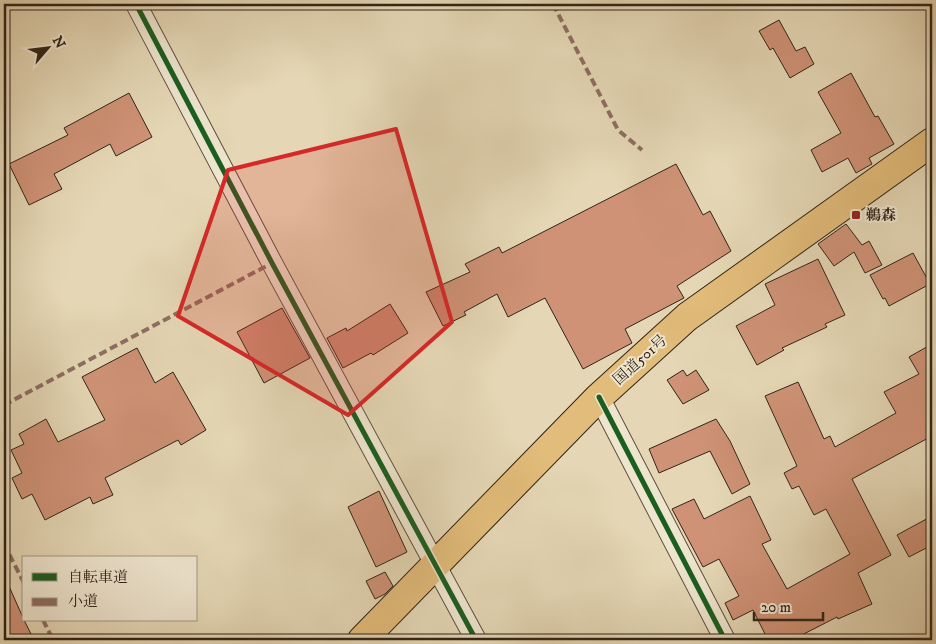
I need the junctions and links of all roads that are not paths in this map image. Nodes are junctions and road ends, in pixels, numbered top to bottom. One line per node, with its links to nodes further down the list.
1 (136, 4): 4 (street)
2 (932, 142): 3 (highway, 国道501号)
3 (598, 397): 4 (highway, 国道501号); 7 (street)
4 (435, 563): 5 (highway, 国道501号); 6 (street)
5 (362, 640)
6 (476, 640)
7 (725, 640)

